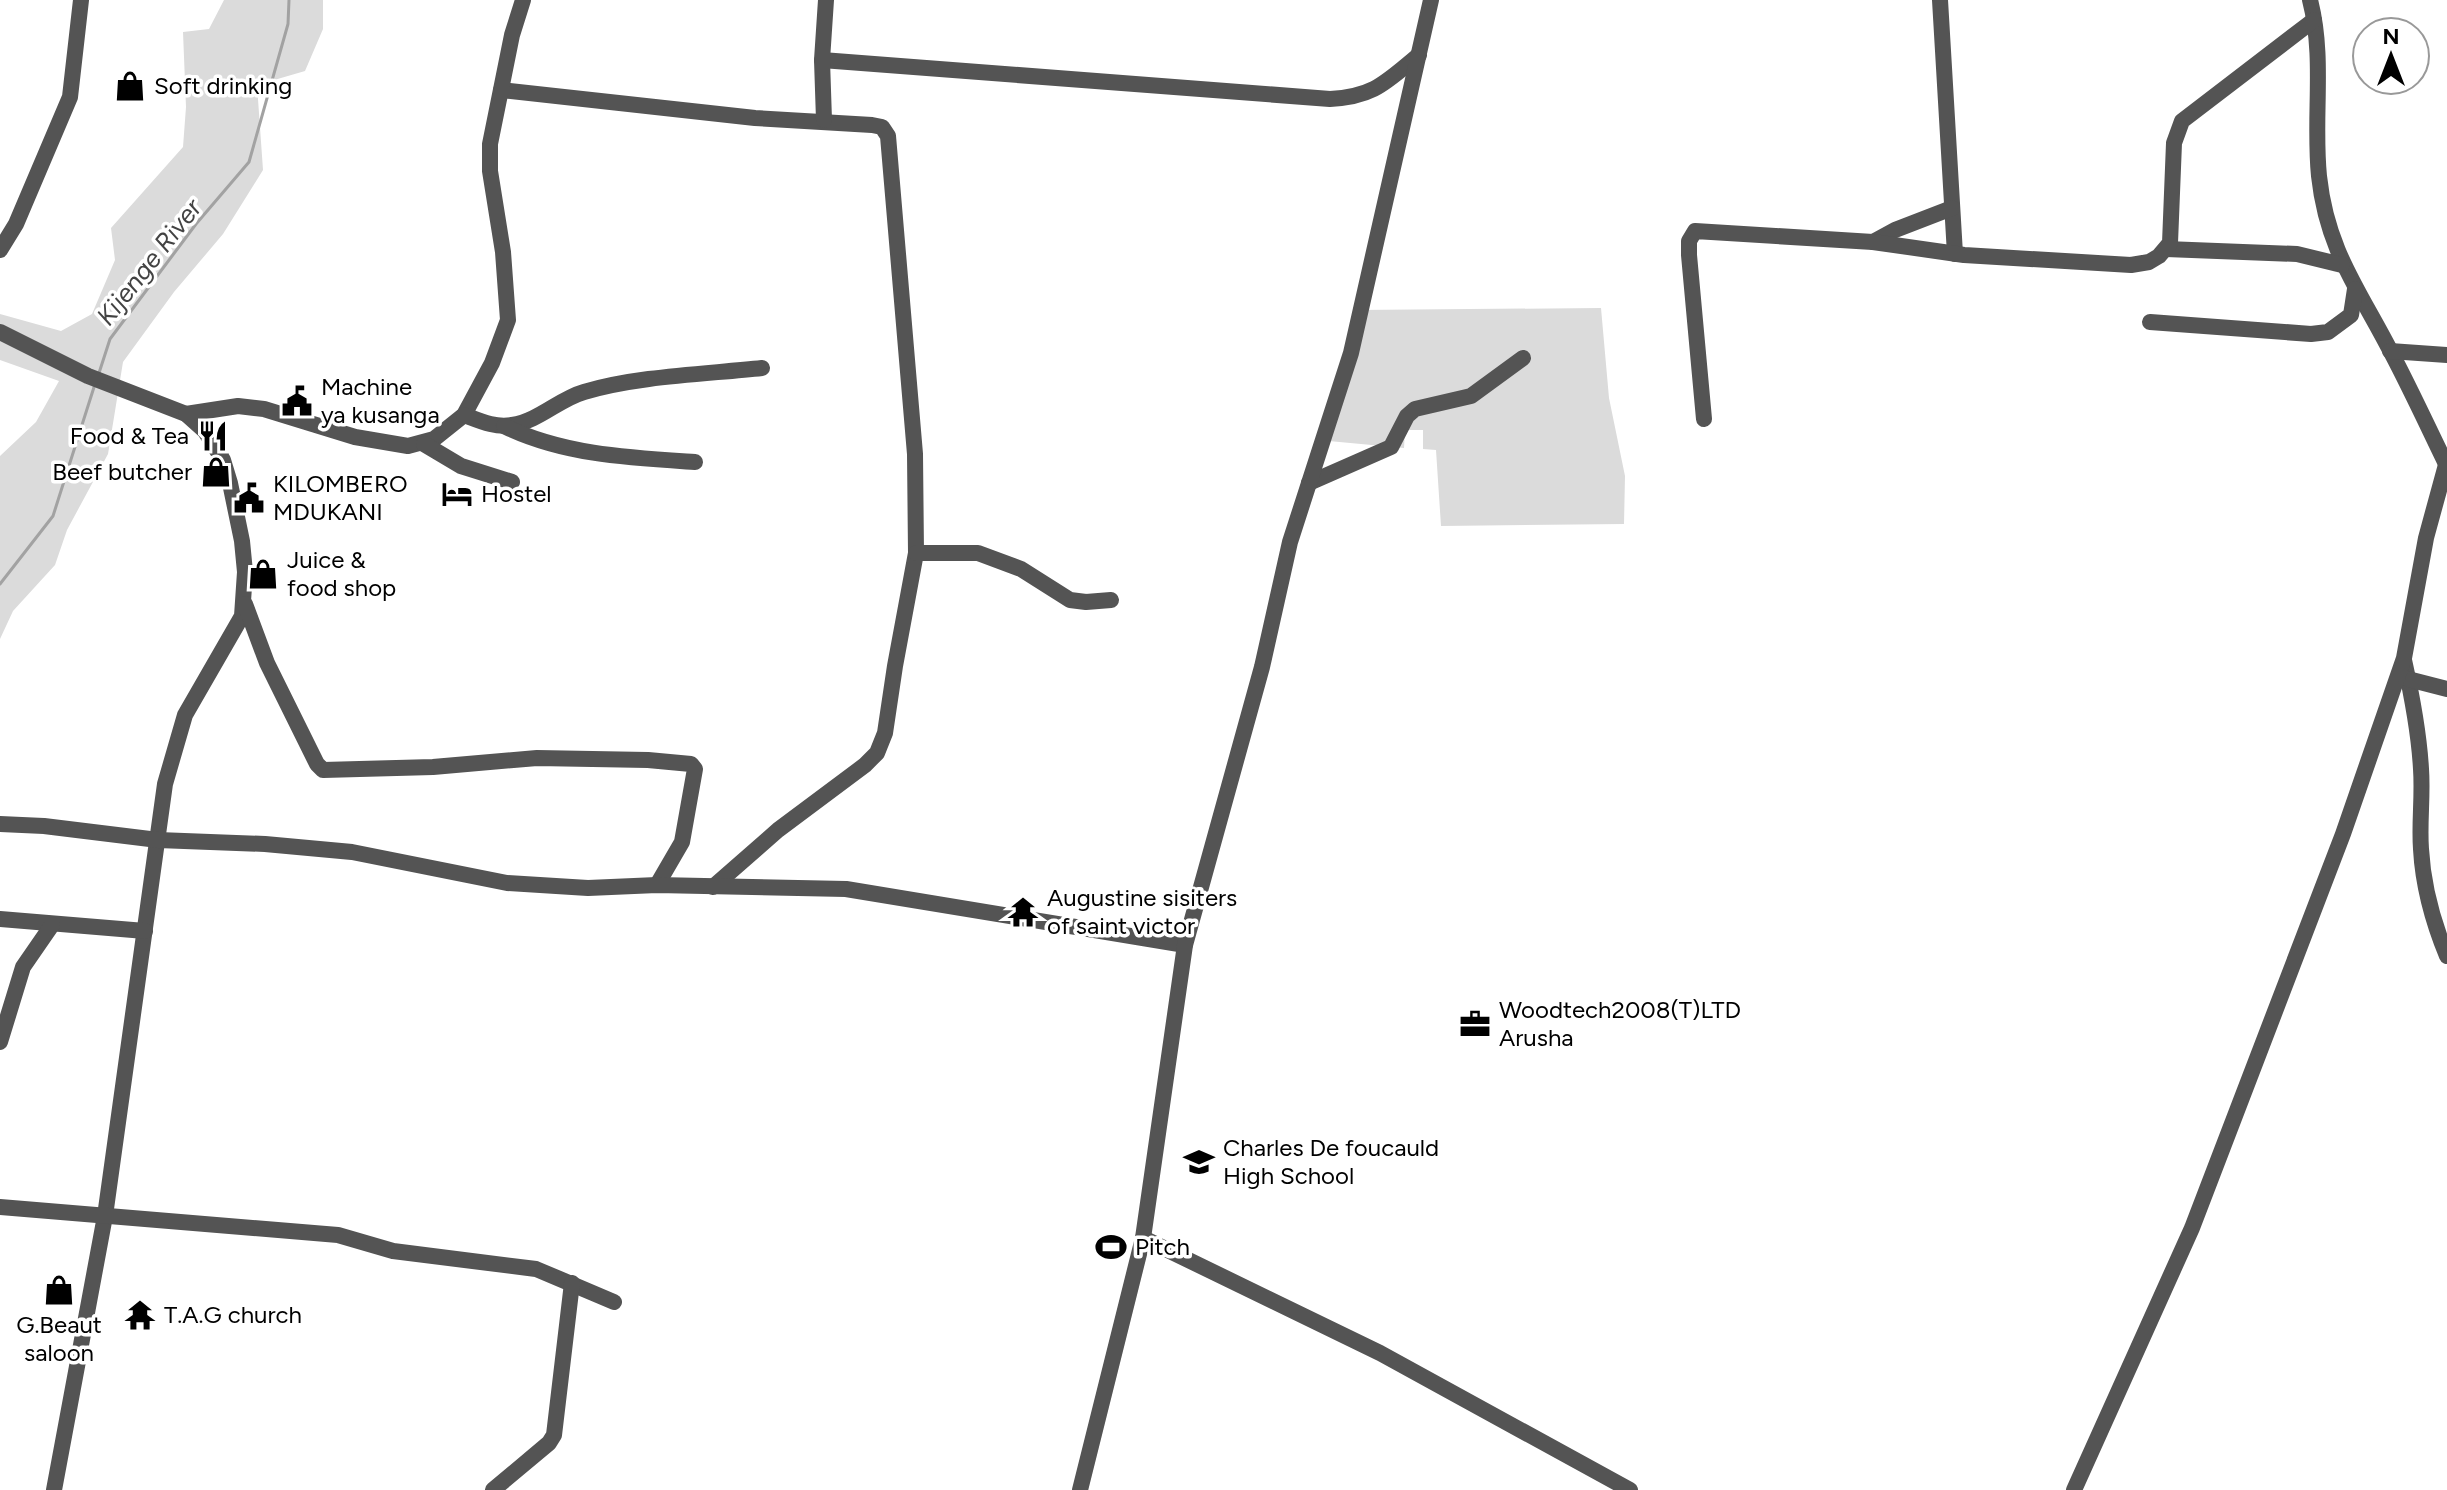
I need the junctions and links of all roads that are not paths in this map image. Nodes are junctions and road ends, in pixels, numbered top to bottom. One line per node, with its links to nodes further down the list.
1 (81, 0): 14 (street)
2 (523, 0): 10 (street)
3 (826, 0): 9 (street)
4 (1431, 0): 8 (street)
5 (1940, 0): 12 (street)
6 (2310, 0): 7 (street)
7 (2314, 20): 16 (street); 19 (street)
8 (1419, 55): 9 (street); 35 (street)
9 (822, 60): 11 (street)
10 (501, 90): 11 (street); 28 (street)
11 (824, 120): 36 (street)
12 (1952, 208): 15 (street); 18 (street)
13 (0, 215): 14 (street)
14 (16, 224): 17 (street)
15 (1873, 242): 18 (street); 29 (street)
16 (2166, 249): 18 (street); 19 (street)
17 (0, 250)
18 (1955, 254)
19 (2342, 265): 20 (street)
20 (2355, 289): 21 (street); 23 (street)
21 (2150, 322)
22 (0, 332): 27 (street)
23 (2390, 351): 24 (street); 33 (street)
24 (2447, 355)
25 (1523, 358): 35 (street)
26 (762, 368): 30 (street)
27 (186, 414): 31 (street); 38 (street)
28 (464, 415): 30 (street); 31 (street)
29 (1704, 419)
30 (504, 426): 32 (street)
31 (424, 444): 34 (street)
32 (695, 462)
33 (2446, 462): 39 (street)
34 (512, 482)
35 (1309, 483): 49 (street)
36 (916, 553): 37 (street); 45 (street)
37 (1111, 600)
38 (245, 604): 43 (street); 44 (street)
39 (2404, 658): 40 (street); 61 (street)
40 (2408, 679): 41 (street); 50 (street)
41 (2447, 689)
42 (0, 824): 43 (street)
43 (158, 840): 44 (street); 48 (street)
44 (657, 885): 45 (street)
45 (713, 887): 49 (street)
46 (0, 919): 47 (street)
47 (52, 925): 48 (street); 51 (street)
48 (145, 931): 53 (street)
49 (1185, 945): 54 (street)
50 (2447, 956)
51 (0, 1042)
52 (0, 1207): 53 (street)
53 (105, 1216): 55 (street); 57 (street)
54 (1143, 1238): 59 (street); 60 (street)
55 (572, 1283): 56 (street); 58 (street)
56 (614, 1302)
57 (54, 1490)
58 (493, 1490)
59 (1080, 1490)
60 (1630, 1490)
61 (2074, 1490)

